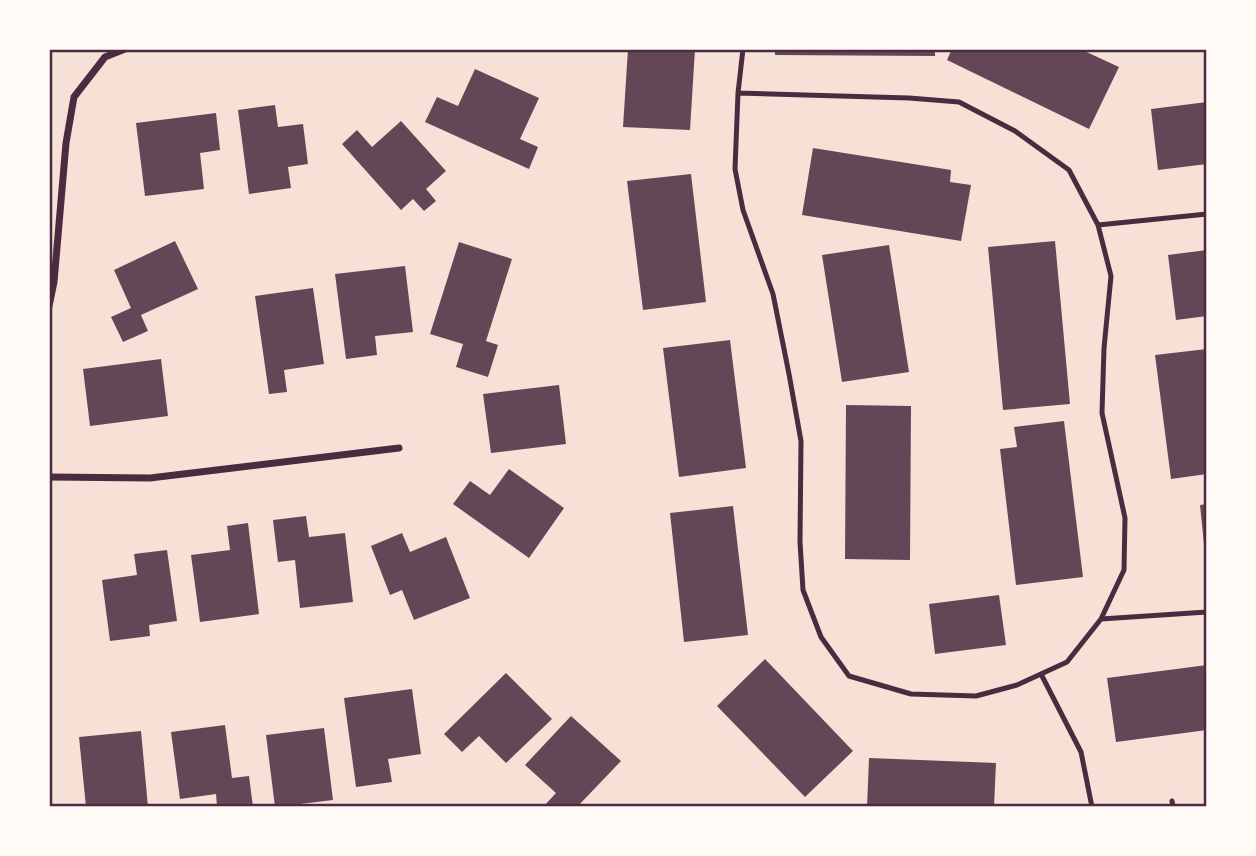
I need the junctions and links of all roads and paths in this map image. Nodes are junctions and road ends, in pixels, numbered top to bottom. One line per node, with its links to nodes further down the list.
1 (125, 49): 6 (street)
2 (743, 49): 3 (lane)
3 (738, 93): 5 (lane); 11 (lane)
4 (1207, 214): 5 (lane)
5 (1098, 225): 10 (lane)
6 (49, 306)
7 (399, 448): 8 (street)
8 (49, 477)
9 (1207, 612): 10 (lane)
10 (1101, 619): 11 (lane)
11 (1041, 674): 12 (lane)
12 (1092, 807)

